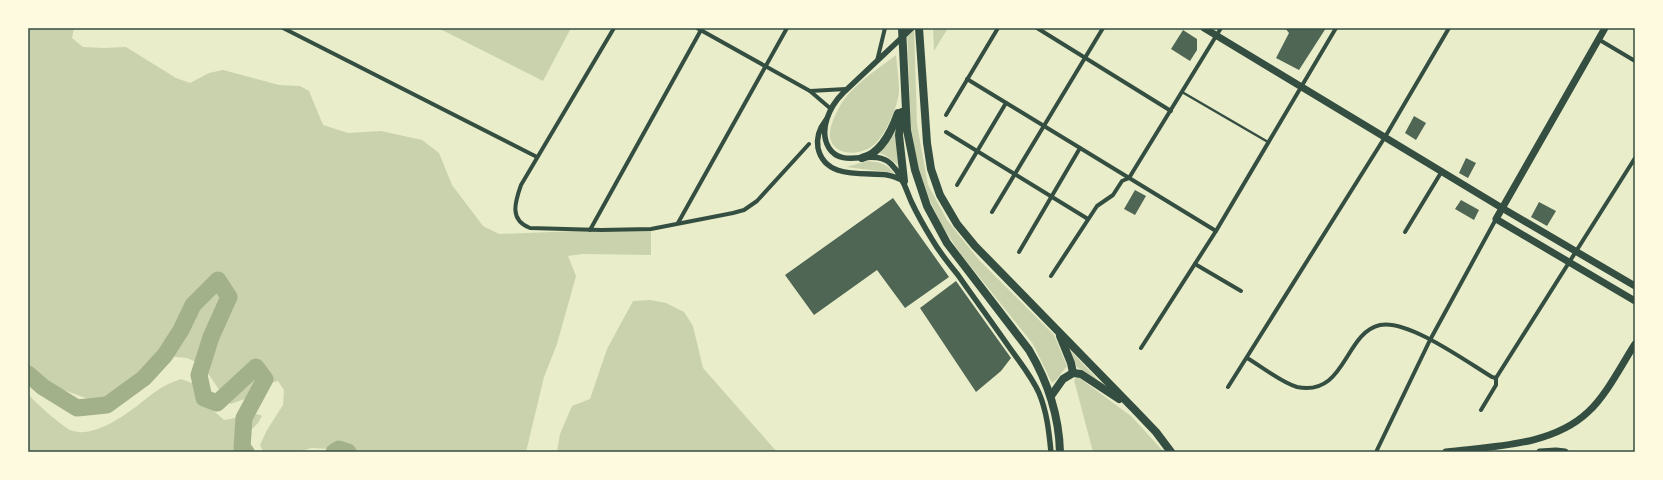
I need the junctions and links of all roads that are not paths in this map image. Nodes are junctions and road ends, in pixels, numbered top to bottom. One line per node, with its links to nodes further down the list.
1 (283, 28): 41 (street)
2 (614, 28): 41 (street)
3 (787, 28): 22 (street)
4 (885, 28): 21 (street)
5 (902, 28): 28 (highway)
6 (912, 28): 21 (street)
7 (919, 28): 66 (highway)
8 (998, 28): 23 (street)
9 (1037, 28): 19 (street)
10 (1103, 28): 19 (street)
11 (1204, 28): 17 (main road)
12 (1221, 28): 17 (street)
13 (1336, 28): 24 (street)
14 (1449, 28): 36 (street)
15 (1605, 28): 18 (main road)
16 (699, 29): 22 (street); 55 (street)
17 (1217, 36): 24 (main road); 27 (street)
18 (1598, 39): 20 (street); 50 (main road)
19 (1085, 58): 31 (street); 34 (street)
20 (1635, 61)
21 (877, 62): 25 (street)
22 (766, 66): 26 (street); 54 (street)
23 (967, 79): 29 (street); 32 (street)
24 (1302, 87): 36 (main road); 37 (street)
25 (846, 90): 26 (street); 30 (street)
26 (810, 91): 30 (street)
27 (1182, 92): 31 (street); 37 (lane)
28 (905, 93): 42 (highway); 47 (highway); 74 (highway)
29 (1006, 103): 34 (street); 40 (street)
30 (831, 109): 33 (street)
31 (1171, 111): 46 (street)
32 (946, 115)
33 (826, 120): 42 (street); 47 (street)
34 (1044, 126): 39 (street); 45 (street)
35 (946, 132): 40 (street)
36 (1385, 137): 44 (main road); 70 (street)
37 (1269, 143): 56 (street)
38 (809, 144): 54 (street)
39 (1080, 148): 46 (street); 49 (street)
40 (977, 151): 45 (street); 48 (street)
41 (537, 157): 55 (street)
42 (862, 158): 47 (street)
43 (1635, 158): 58 (street)
44 (1442, 171): 50 (main road); 57 (street)
45 (1014, 174): 49 (street); 51 (street)
46 (1129, 178): 52 (street); 56 (street)
47 (904, 181): 78 (street)
48 (957, 185)
49 (1052, 197): 52 (street); 59 (street)
50 (1502, 208): 53 (main road); 58 (main road)
51 (992, 212)
52 (1088, 219): 62 (street)
53 (1496, 219): 60 (main road); 67 (street)
54 (678, 223): 55 (street)
55 (590, 230)
56 (1216, 231): 61 (street)
57 (1405, 232)
58 (1577, 251): 60 (street); 63 (main road)
59 (1019, 252)
60 (1570, 262): 65 (main road); 72 (street)
61 (1195, 264): 64 (street); 69 (street)
62 (1052, 276)
63 (1635, 286)
64 (1240, 291)
65 (1635, 301)
66 (1059, 332): 71 (highway); 75 (highway)
67 (1430, 340): 70 (street); 72 (street); 77 (street)
68 (1635, 344): 81 (main road)
69 (1141, 348)
70 (1247, 358): 73 (street)
71 (1073, 373): 74 (highway); 75 (highway)
72 (1496, 378): 76 (street)
73 (1228, 388)
74 (1051, 396): 79 (highway)
75 (1134, 409): 80 (highway)
76 (1480, 410)
77 (1377, 450)
78 (1051, 452)
79 (1060, 452)
80 (1171, 452)
81 (1446, 452)
82 (1544, 452): 83 (main road)
83 (1565, 452)

